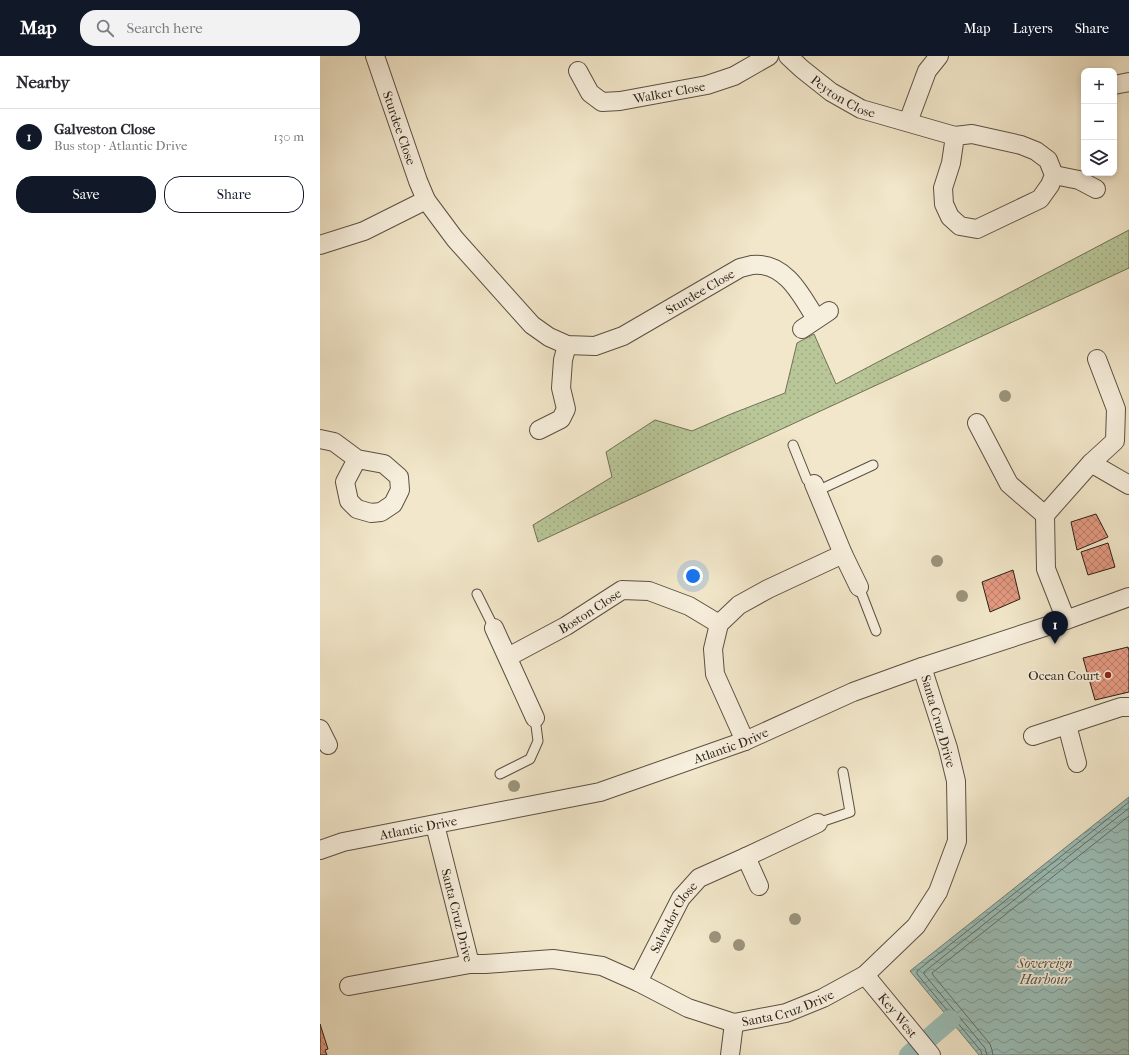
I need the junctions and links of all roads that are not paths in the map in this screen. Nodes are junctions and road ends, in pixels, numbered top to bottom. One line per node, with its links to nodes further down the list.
1 (375, 56): 12 (street, Sturdee Close)
2 (769, 56): 5 (street, Walker Close)
3 (788, 56): 8 (street, Peyton Close)
4 (939, 56): 8 (street)
5 (578, 71)
6 (1129, 82): 7 (street)
7 (1117, 84)
8 (908, 122): 9 (street, Peyton Close)
9 (955, 136): 10 (street, Peyton Close); 10 (street)
10 (1054, 175): 11 (street)
11 (1096, 189)
12 (426, 200): 13 (street); 15 (street, Sturdee Close)
13 (320, 244)
14 (816, 320): 15 (street, Sturdee Close)
15 (567, 345): 18 (street)
16 (1097, 359): 22 (street)
17 (978, 423): 26 (street)
18 (539, 430)
19 (320, 438): 21 (street)
20 (793, 445): 25 (lane)
21 (356, 459)
22 (1091, 463): 24 (street); 26 (street)
23 (872, 465): 25 (lane)
24 (1129, 485)
25 (816, 487): 27 (street)
26 (1045, 515): 31 (street)
27 (843, 554): 28 (street); 32 (street)
28 (859, 587): 34 (lane)
29 (477, 594): 33 (lane)
30 (1129, 597): 31 (street, Atlantic Drive)
31 (1066, 620): 36 (street, Atlantic Drive)
32 (719, 624): 35 (street, Boston Close); 41 (street)
33 (494, 628): 35 (street)
34 (876, 630)
35 (508, 657): 38 (street)
36 (922, 667): 41 (street, Atlantic Drive); 51 (street, Santa Cruz Drive)
37 (1129, 707): 39 (street)
38 (535, 718): 44 (lane)
39 (1067, 725): 40 (street); 42 (street)
40 (1033, 736)
41 (745, 741): 46 (street, Atlantic Drive)
42 (1077, 763)
43 (843, 772): 45 (lane)
44 (500, 774)
45 (818, 823): 48 (street, Salvador Close)
46 (435, 825): 47 (street, Atlantic Drive); 50 (street, Santa Cruz Drive)
47 (320, 850)
48 (746, 857): 49 (street); 52 (street, Salvador Close)
49 (759, 886)
50 (470, 964): 52 (street, Santa Cruz Drive); 53 (street)
51 (865, 975): 54 (street, Santa Cruz Drive); 55 (street, Key West)
52 (638, 982): 54 (street, Santa Cruz Drive)
53 (349, 986)
54 (734, 1023): 56 (street)
55 (930, 1054)
56 (730, 1055)

